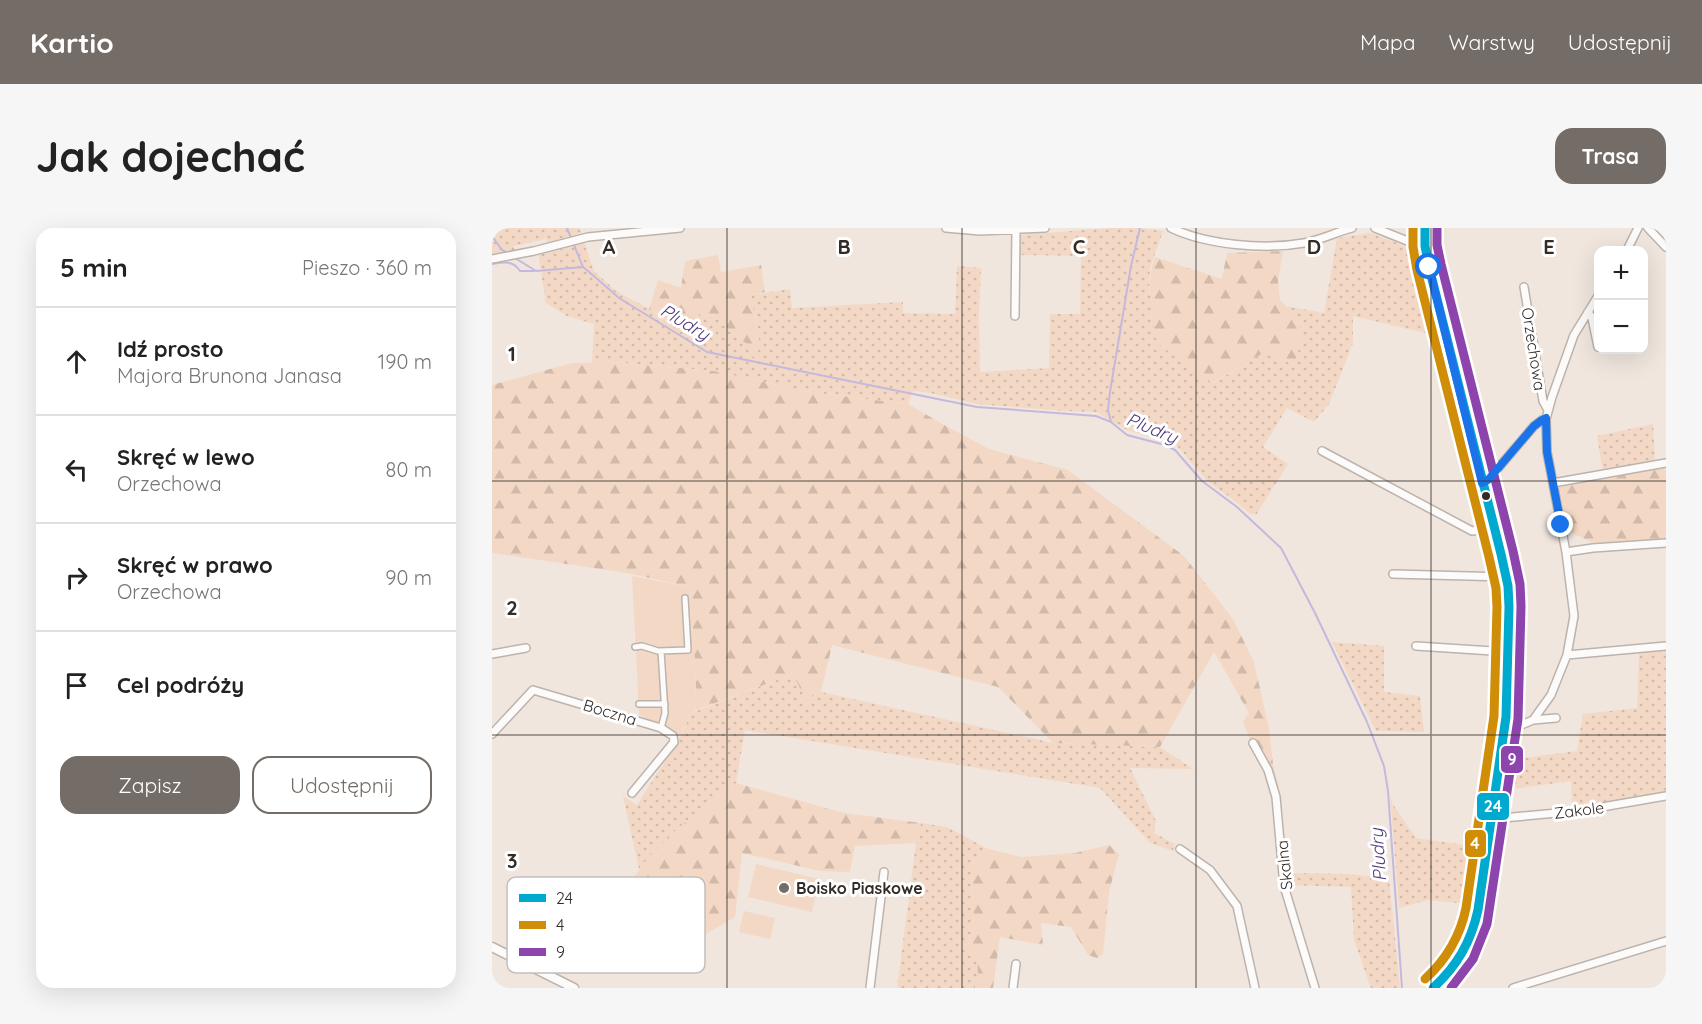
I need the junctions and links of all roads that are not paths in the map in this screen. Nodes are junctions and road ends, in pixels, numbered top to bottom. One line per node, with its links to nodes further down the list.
1 (680, 228): 14 (street)
2 (946, 228): 10 (street)
3 (1045, 228): 10 (street)
4 (1171, 228): 5 (street)
5 (1352, 228)
6 (1375, 228): 11 (street)
7 (1425, 228): 11 (street)
8 (1638, 228): 12 (street)
9 (1647, 228): 13 (street)
10 (1016, 230): 18 (street)
11 (1425, 246): 24 (street)
12 (1630, 246)
13 (1666, 247)
14 (492, 259)
15 (1524, 287): 20 (street, Orzechowa)
16 (1596, 300): 17 (street, Orzechowa)
17 (1588, 312): 19 (street); 20 (street, Orzechowa)
18 (1015, 316)
19 (1594, 326)
20 (1548, 410): 21 (street, Orzechowa)
21 (1546, 418): 24 (street); 25 (street, Orzechowa)
22 (1322, 451): 26 (street)
23 (1666, 463): 25 (street)
24 (1482, 483): 26 (street)
25 (1553, 483): 28 (street, Orzechowa)
26 (1494, 528): 30 (street)
27 (1666, 543): 28 (street)
28 (1566, 552): 39 (street, Orzechowa)
29 (1393, 574): 30 (street)
30 (1506, 577): 37 (street)
31 (685, 598): 36 (street)
32 (1416, 646): 37 (street)
33 (1666, 646): 39 (street)
34 (635, 647): 36 (street)
35 (526, 648): 38 (street)
36 (661, 651): 41 (street)
37 (1508, 652): 45 (street)
38 (492, 654)
39 (1567, 655): 43 (street, Orzechowa)
40 (639, 704): 41 (street)
41 (665, 704): 44 (street)
42 (1556, 718): 43 (street)
43 (1533, 720): 45 (street)
44 (661, 728): 46 (street, Boczna); 48 (street)
45 (1504, 732): 50 (street)
46 (492, 734)
47 (1253, 743): 63 (street, Skalna)
48 (632, 793)
49 (1666, 796): 50 (street, Zakole)
50 (1492, 819): 64 (street)
51 (1180, 849): 62 (street)
52 (884, 872): 60 (street)
53 (1666, 941): 58 (street)
54 (492, 946): 55 (street)
55 (507, 954)
56 (1016, 964): 61 (street)
57 (545, 973): 59 (street)
58 (1525, 986): 65 (street)
59 (574, 988)
60 (870, 988)
61 (1013, 988)
62 (1255, 988)
63 (1315, 988)
64 (1433, 988)
65 (1513, 988)

